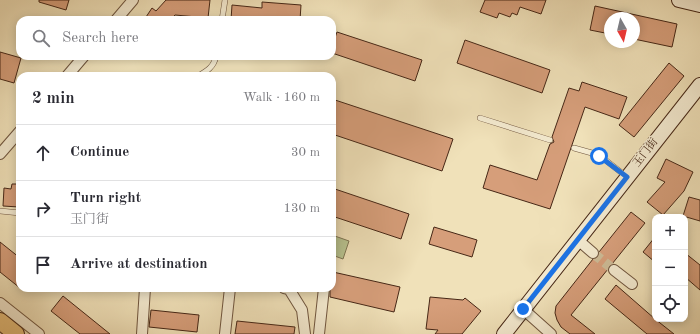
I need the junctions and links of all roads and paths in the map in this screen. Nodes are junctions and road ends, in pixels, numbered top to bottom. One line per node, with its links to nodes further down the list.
1 (133, 0): 5 (street)
2 (225, 0): 6 (lane)
3 (679, 0): 4 (street)
4 (700, 5)
5 (119, 16)
6 (223, 16)
7 (81, 60): 9 (street)
8 (215, 60): 10 (lane)
9 (70, 72)
10 (206, 72)
11 (700, 85): 17 (street, 玉门街)
12 (480, 118): 14 (lane)
13 (16, 136): 16 (street)
14 (550, 140)
15 (574, 148): 17 (lane)
16 (0, 154)
17 (627, 177): 20 (street, 玉门街)
18 (0, 211): 19 (lane)
19 (16, 213)
20 (578, 240): 21 (street); 29 (street, 玉门街)
21 (593, 253)
22 (614, 270): 23 (street)
23 (632, 284)
24 (145, 292): 33 (street)
25 (230, 292): 34 (street)
26 (291, 292): 35 (street)
27 (324, 292): 36 (street)
28 (0, 303): 32 (street)
29 (523, 309): 37 (street, 玉门街); 38 (street)
30 (0, 321): 31 (main road)
31 (16, 334)
32 (38, 334)
33 (142, 334)
34 (225, 334)
35 (305, 334)
36 (319, 334)
37 (504, 334)
38 (551, 334)

